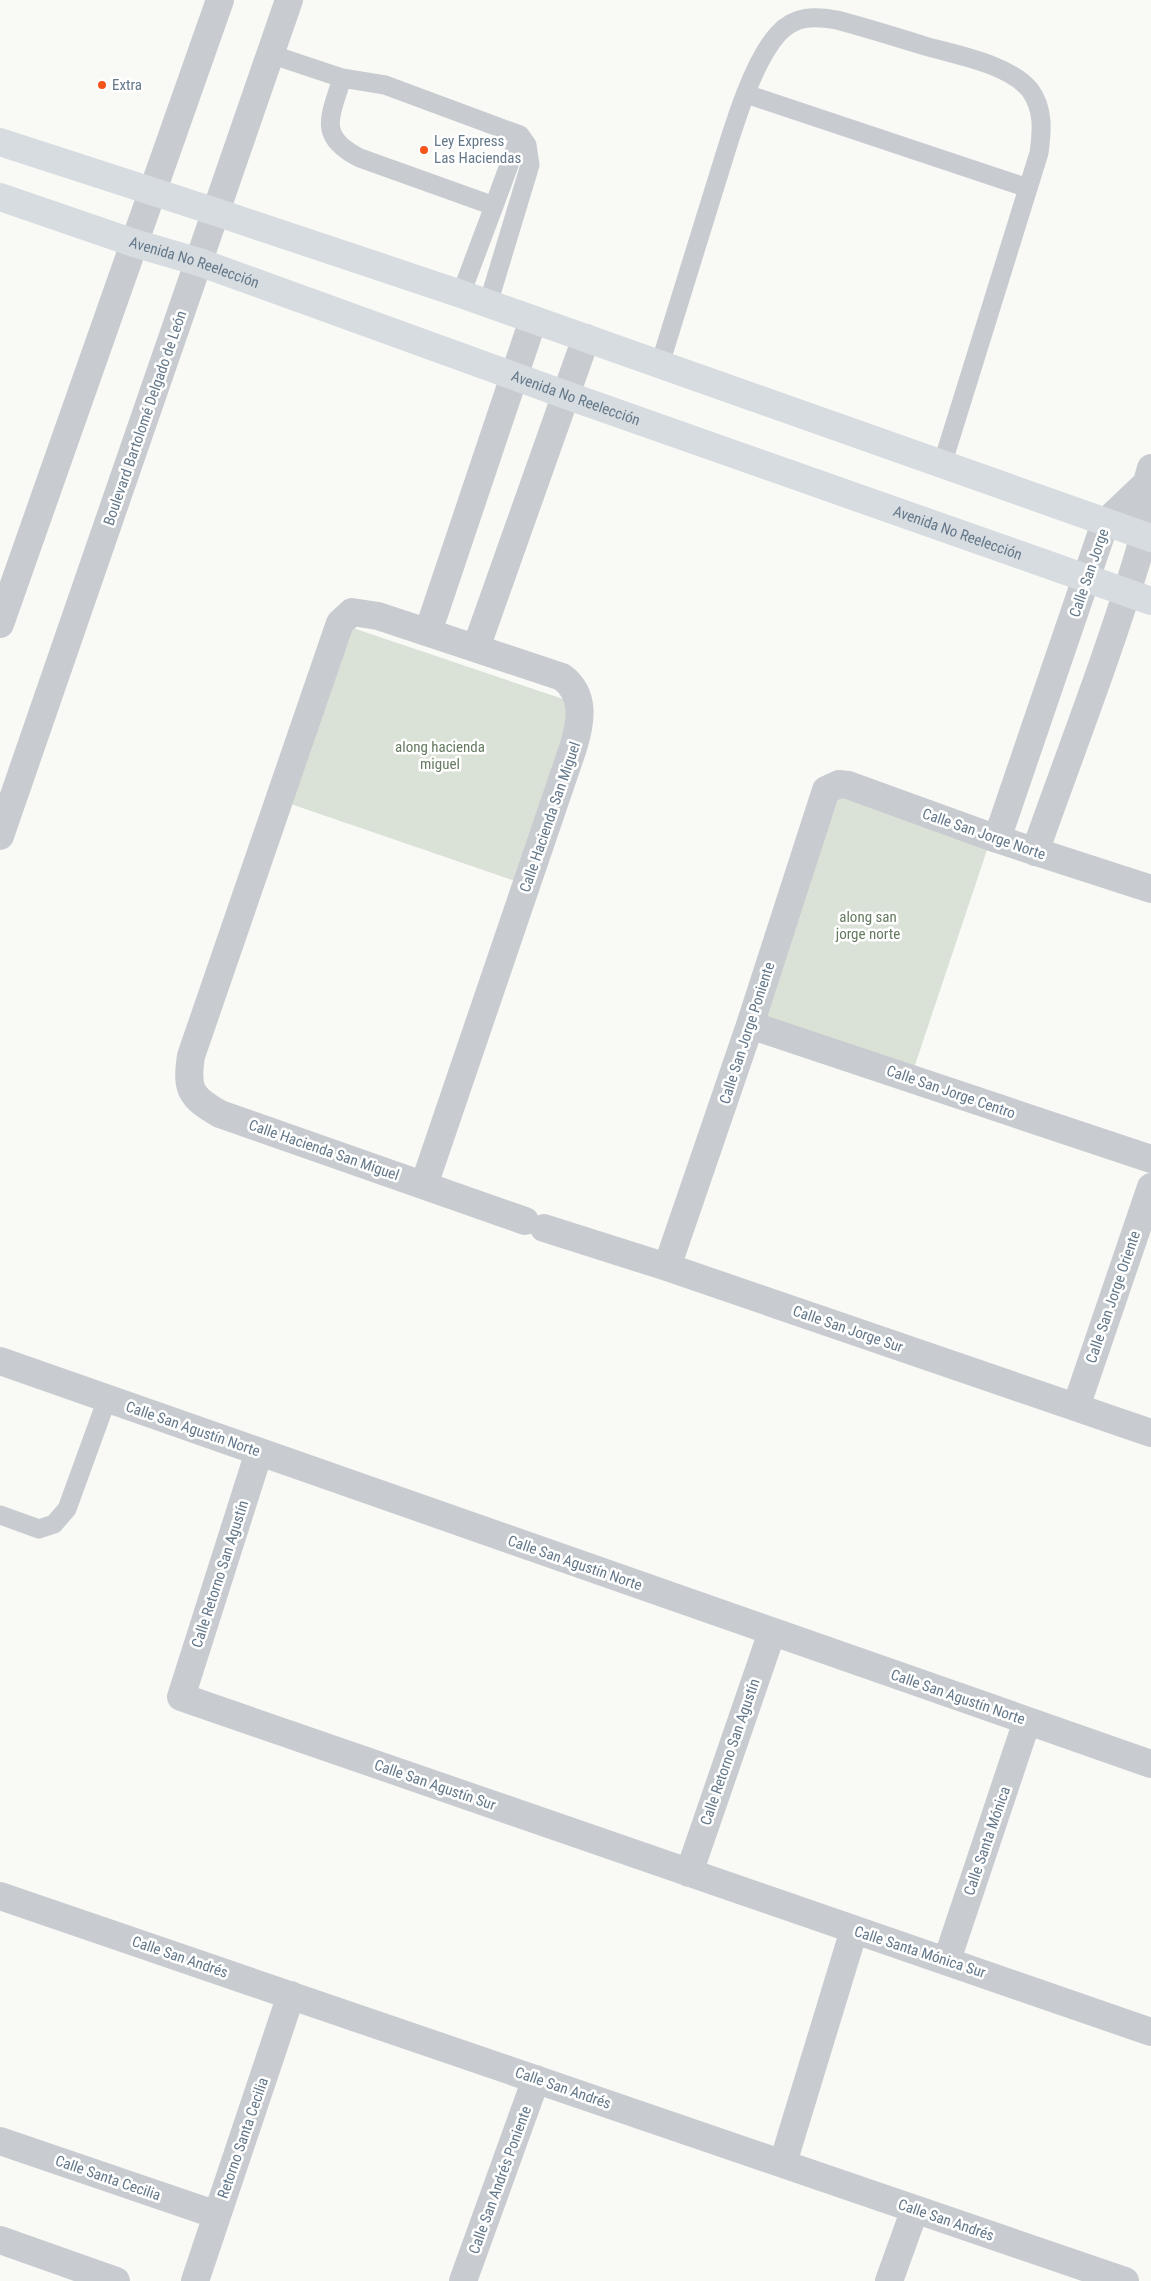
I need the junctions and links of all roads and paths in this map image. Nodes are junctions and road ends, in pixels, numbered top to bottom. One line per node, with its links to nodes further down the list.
1 (220, 0): 9 (street)
2 (289, 0): 3 (street, Boulevard Bartolomé Delgado de León)
3 (270, 54): 4 (lane); 12 (street, Boulevard Bartolomé Delgado de León)
4 (342, 78): 6 (lane); 11 (lane)
5 (746, 94): 8 (lane); 8 (lane); 19 (lane)
6 (520, 135): 11 (lane); 16 (lane)
7 (0, 142): 9 (main road)
8 (1028, 188): 22 (lane)
9 (152, 192): 12 (main road); 13 (street)
10 (0, 197): 13 (main road, Avenida No Reelección)
11 (494, 206): 15 (lane)
12 (216, 212): 14 (street, Boulevard Bartolomé Delgado de León); 15 (main road)
13 (134, 243): 14 (main road, Avenida No Reelección); 28 (street)
14 (199, 262): 20 (main road, Avenida No Reelección); 32 (street, Boulevard Bartolomé Delgado de León)
15 (461, 294): 16 (main road)
16 (488, 304): 17 (main road)
17 (533, 320): 18 (main road); 20 (street)
18 (586, 338): 19 (main road); 21 (street)
19 (660, 364): 22 (main road)
20 (515, 376): 21 (main road, Avenida No Reelección); 29 (street)
21 (566, 394): 26 (main road, Avenida No Reelección); 30 (street)
22 (942, 465): 24 (main road)
23 (1148, 476): 24 (street, Calle San Jorge); 25 (street, Calle San Jorge)
24 (1105, 523): 25 (main road); 26 (street, Calle San Jorge)
25 (1148, 537): 27 (street, Calle San Jorge)
26 (1087, 580): 27 (main road, Avenida No Reelección); 33 (street, Calle San Jorge)
27 (1139, 597): 34 (street, Calle San Jorge)
28 (0, 624)
29 (428, 632): 30 (street, Calle Hacienda San Miguel); 38 (street, Calle Hacienda San Miguel)
30 (476, 648): 38 (street, Calle Hacienda San Miguel)
31 (822, 798): 33 (street, Calle San Jorge Norte); 36 (street, Calle San Jorge Poniente)
32 (0, 836)
33 (997, 839): 34 (street, Calle San Jorge Norte)
34 (1035, 852): 35 (street, Calle San Jorge Norte)
35 (1151, 889)
36 (750, 1025): 37 (street, Calle San Jorge Centro); 40 (street, Calle San Jorge Poniente)
37 (1151, 1159)
38 (424, 1184): 40 (street, Calle San Jorge Sur)
39 (1151, 1187): 43 (street, Calle San Jorge Oriente)
40 (667, 1267): 43 (street, Calle San Jorge Sur)
41 (0, 1362): 42 (street, Calle San Agustín Norte)
42 (107, 1399): 45 (street, Calle San Agustín Norte); 46 (lane)
43 (1076, 1407): 44 (street, Calle San Jorge Sur)
44 (1151, 1433)
45 (259, 1452): 47 (street, Calle San Agustín Norte); 48 (street, Calle Retorno San Agustín)
46 (0, 1515)
47 (772, 1632): 49 (street, Calle San Agustín Norte); 51 (street, Calle Retorno San Agustín)
48 (181, 1697): 51 (street, Calle San Agustín Sur)
49 (1027, 1721): 50 (street, Calle San Agustín Norte); 54 (street, Calle Santa Mónica)
50 (1151, 1764)
51 (689, 1873): 53 (street, Calle Santa Mónica Sur)
52 (0, 1896): 55 (street, Calle San Andrés)
53 (854, 1930): 54 (street, Calle Santa Mónica Sur); 59 (street)
54 (947, 1960): 56 (street, Calle Santa Mónica Sur)
55 (291, 1995): 57 (street, Calle San Andrés); 61 (street, Retorno Santa Cecilia)
56 (1151, 2032)
57 (536, 2079): 59 (street, Calle San Andrés); 65 (street, Calle San Andrés Poniente)
58 (0, 2141): 61 (street, Calle Santa Cecilia)
59 (782, 2164): 60 (street, Calle San Andrés)
60 (915, 2209): 66 (street); 67 (street, Calle San Andrés)
61 (217, 2215): 64 (street, Retorno Santa Cecilia)
62 (0, 2240): 63 (street)
63 (116, 2281)
64 (195, 2281)
65 (463, 2281)
66 (889, 2281)
67 (1125, 2281)

